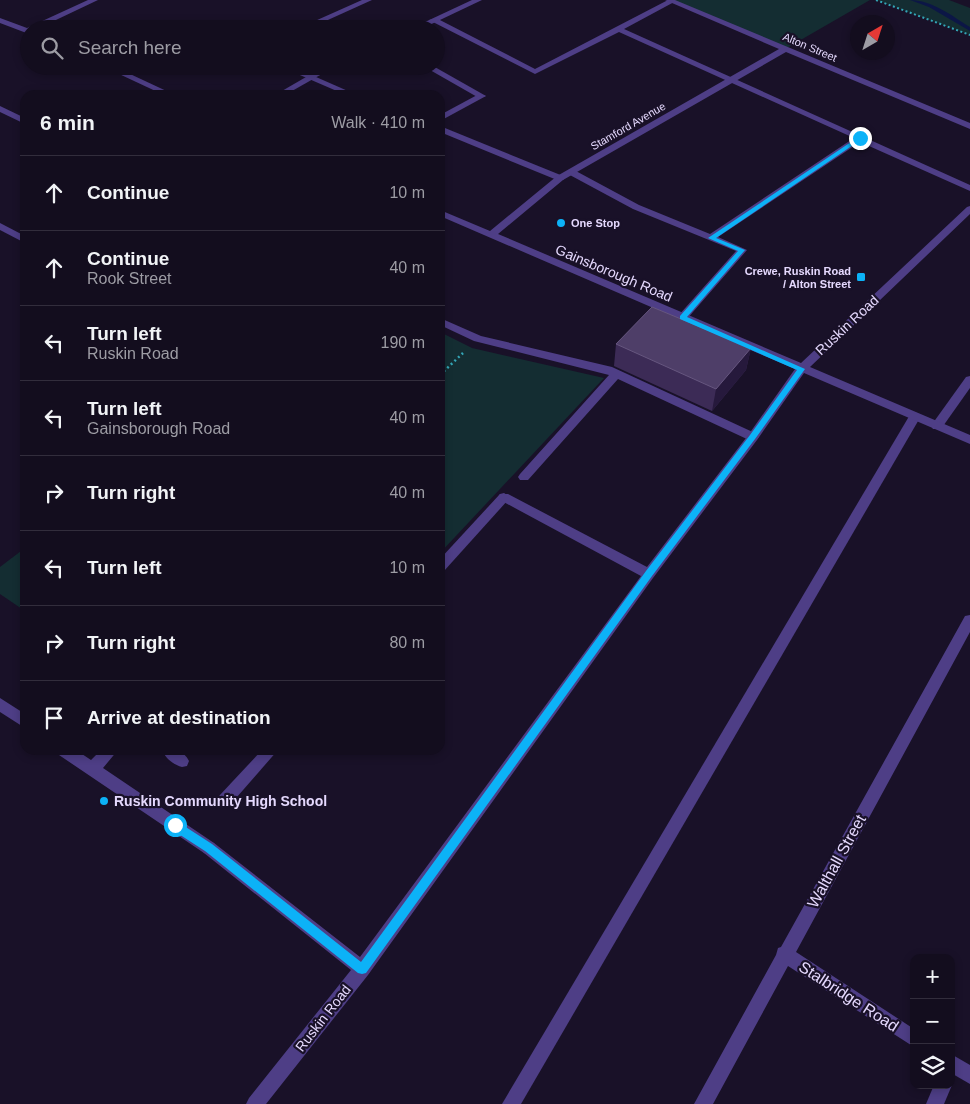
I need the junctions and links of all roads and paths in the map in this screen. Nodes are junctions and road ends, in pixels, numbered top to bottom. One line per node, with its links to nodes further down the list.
1 (94, 0): 7 (street)
2 (368, 0): 8 (street)
3 (478, 0): 9 (street)
4 (876, 0): 13 (path)
5 (675, 1): 12 (street); 14 (street, Alton Street)
6 (0, 20): 11 (street)
7 (50, 20)
8 (322, 20)
9 (433, 20)
10 (445, 26): 12 (street)
11 (20, 27)
12 (618, 29): 20 (street)
13 (970, 35)
14 (785, 49): 20 (street, Stamford Avenue); 27 (street, Alton Street)
15 (126, 75): 21 (street)
16 (302, 75): 19 (street)
17 (314, 75): 19 (street)
18 (444, 75): 25 (street)
19 (308, 78): 22 (street); 23 (street)
20 (731, 80): 29 (street); 30 (street, Stamford Avenue)
21 (160, 90)
22 (288, 90)
23 (340, 90)
24 (0, 110): 26 (street)
25 (445, 115)
26 (20, 120)
27 (970, 126)
28 (445, 131): 31 (street)
29 (860, 138): 32 (street); 38 (street)
30 (571, 172): 31 (street, Stamford Avenue); 38 (street)
31 (560, 178): 36 (street, Stamford Avenue)
32 (970, 188)
33 (970, 209): 42 (street, Ruskin Road)
34 (445, 215): 36 (street, Gainsborough Road)
35 (0, 226): 37 (street)
36 (491, 235): 39 (street, Gainsborough Road)
37 (20, 237)
38 (711, 238): 39 (street)
39 (682, 318): 42 (street, Gainsborough Road)
40 (445, 323): 41 (street)
41 (478, 339): 43 (path); 44 (street)
42 (801, 369): 46 (street, Gainsborough Road); 48 (street, Ruskin Road)
43 (445, 370)
44 (616, 374): 48 (street); 50 (street)
45 (970, 380): 47 (street)
46 (915, 416): 47 (street, Gainsborough Road); 68 (street)
47 (937, 426): 49 (street, Gainsborough Road)
48 (752, 437): 52 (street, Ruskin Road)
49 (970, 440)
50 (524, 477)
51 (445, 562): 52 (street)
52 (649, 574): 64 (street, Ruskin Road)
53 (970, 620): 63 (street, Walthall Street)
54 (0, 704): 55 (street)
55 (20, 718)
56 (71, 755): 61 (street)
57 (106, 755): 61 (street)
58 (176, 755): 60 (street)
59 (266, 755): 62 (street)
60 (182, 760)
61 (92, 769): 64 (street)
62 (224, 801)
63 (784, 954): 65 (street, Stalbridge Road); 69 (street, Walthall Street)
64 (362, 969): 67 (street, Ruskin Road)
65 (910, 1035)
66 (942, 1089): 70 (street)
67 (255, 1104)
68 (511, 1104)
69 (703, 1104)
70 (935, 1104)

